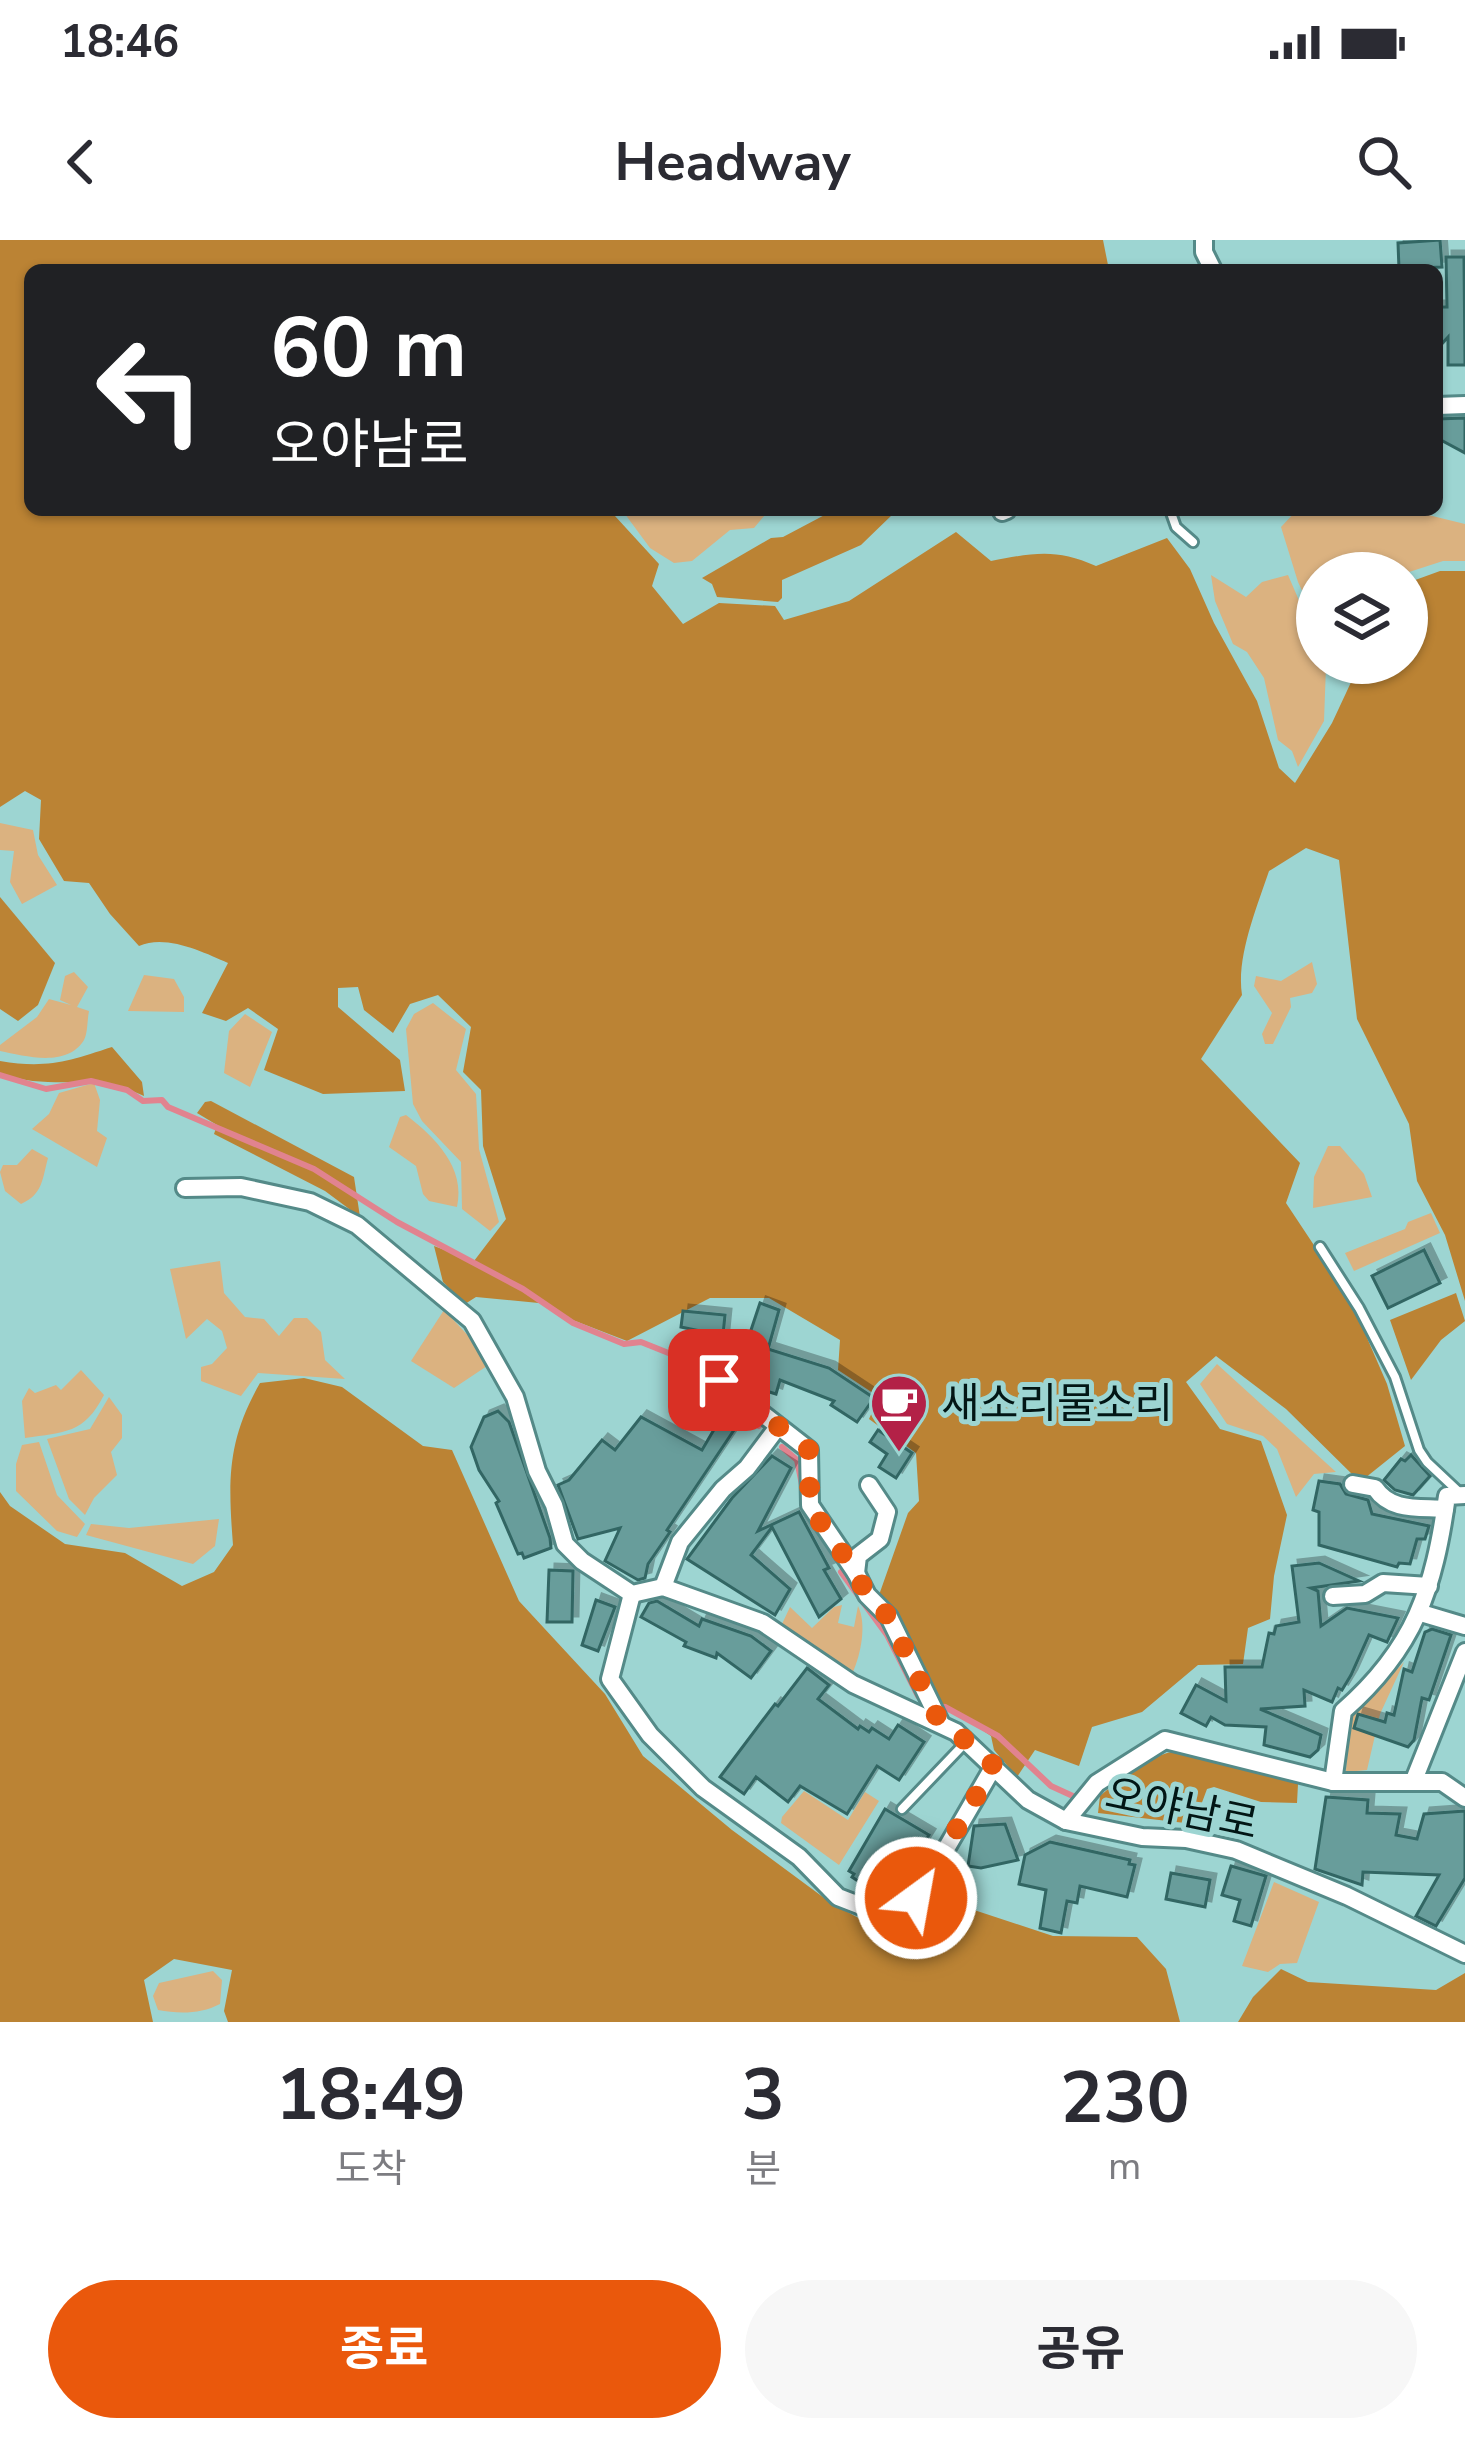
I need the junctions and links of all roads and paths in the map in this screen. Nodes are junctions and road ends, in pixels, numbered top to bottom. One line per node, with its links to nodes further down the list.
1 (1172, 516): 2 (lane)
2 (1193, 542)
3 (185, 1188): 14 (street)
4 (1320, 1247): 9 (lane)
5 (719, 1380): 6 (street)
6 (777, 1428): 11 (street); 13 (street)
7 (1353, 1484): 10 (street)
8 (869, 1485): 11 (street)
9 (1463, 1495): 10 (street)
10 (1445, 1509): 12 (street)
11 (856, 1573): 19 (street)
12 (1429, 1586): 15 (street); 16 (street)
13 (663, 1587): 14 (street); 19 (street, 오야남로)
14 (632, 1594): 21 (street)
15 (1333, 1596)
16 (1421, 1613): 17 (street); 23 (street)
17 (1465, 1626)
18 (1465, 1652): 22 (street)
19 (941, 1725): 20 (street, 오야남로)
20 (967, 1741): 21 (street, 오야남로); 25 (lane)
21 (994, 1766): 26 (street, 오야남로)
22 (1414, 1780): 23 (street); 24 (street)
23 (1334, 1782): 26 (street)
24 (1465, 1798)
25 (902, 1809)
26 (1066, 1821): 27 (street, 오야남로)
27 (1465, 1954)

